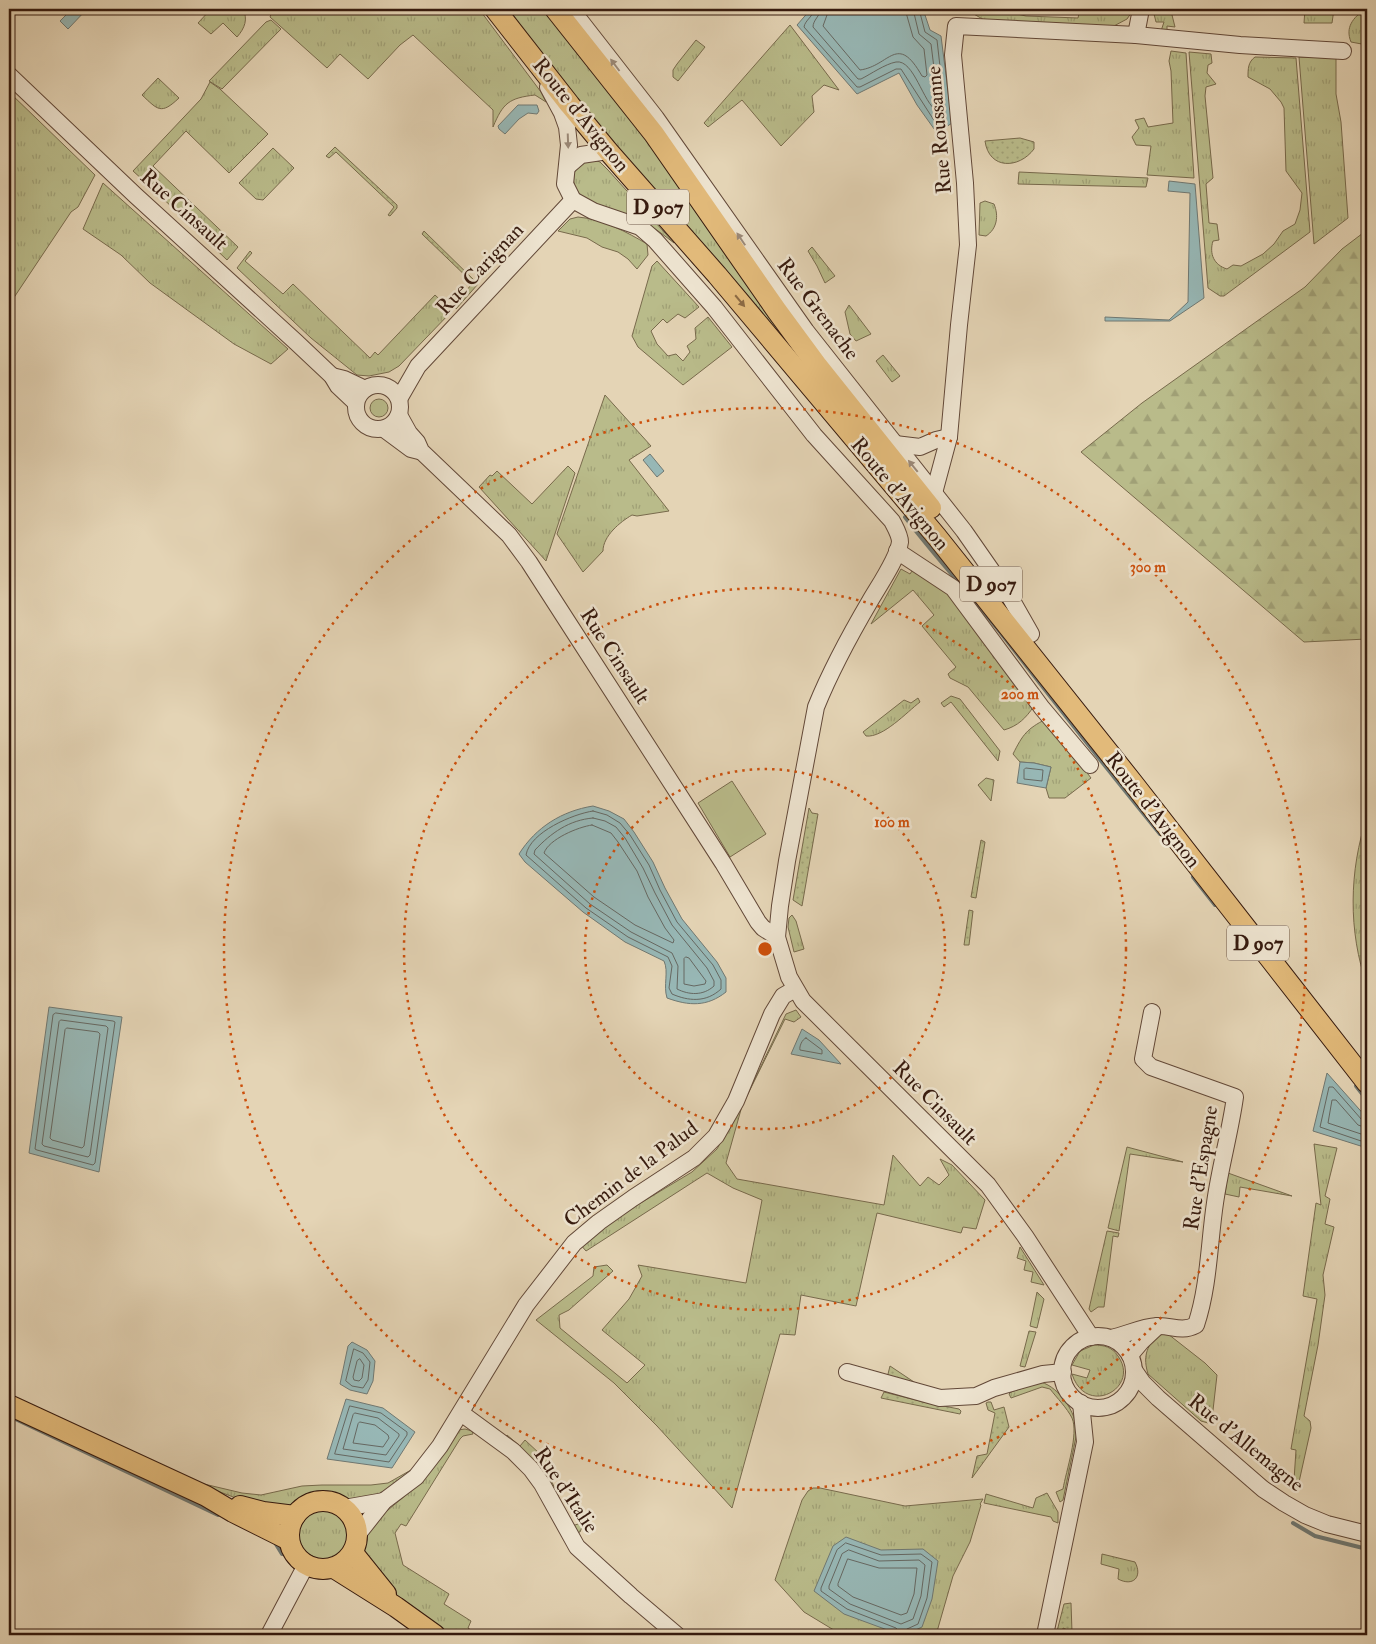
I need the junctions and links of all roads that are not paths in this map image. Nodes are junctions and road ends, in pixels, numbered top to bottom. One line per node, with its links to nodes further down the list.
1 (495, 9): 6 (main road, Route d'Avignon / D 907)
2 (555, 9): 22 (main road, Route d'Avignon / D 907)
3 (571, 9): 18 (street, Rue Grenache, one-way to 3)
4 (1141, 9): 5 (street)
5 (1140, 36): 7 (street, Rue Roussanne); 17 (street, Rue Roussanne)
6 (527, 49): 9 (main road, Route d'Avignon / D 907); 10 (street, one-way to 10)
7 (1343, 51)
8 (9, 75): 14 (street, Rue Cinsault)
9 (608, 151): 10 (street); 30 (main road, Route d'Avignon / D 907, one-way to 30)
10 (567, 167): 11 (street)
11 (573, 200): 12 (street, Rue Carignan); 21 (street)
12 (418, 366): 13 (street, Rue Carignan); 15 (street, Rue Carignan)
13 (387, 387): 14 (street, Rue Cinsault); 15 (street, Rue Cinsault)
14 (361, 396): 16 (street, Rue Cinsault)
15 (399, 407): 16 (street); 19 (street, Rue Cinsault)
16 (384, 429): 19 (street, Rue Cinsault)
17 (949, 437): 18 (street); 20 (street, Rue Roussanne)
18 (895, 444): 20 (street, Rue Grenache, one-way to 18)
19 (421, 451): 24 (street, Rue Cinsault)
20 (934, 493): 22 (street, Rue Grenache)
21 (897, 551): 23 (street); 25 (street)
22 (1031, 634): 29 (main road, Route d'Avignon / D 907)
23 (1090, 766)
24 (747, 905): 25 (street); 26 (street, Rue Cinsault)
25 (778, 920): 26 (street)
26 (777, 937): 27 (street, Rue Cinsault)
27 (794, 988): 32 (street, Rue Cinsault); 42 (street, Chemin de la Palud)
28 (1152, 1012): 31 (street, Rue d'Espagne)
29 (1367, 1061)
30 (1367, 1083)
31 (1158, 1326): 33 (street, Rue d'Espagne); 34 (street)
32 (1091, 1337): 33 (street); 36 (street)
33 (1111, 1338): 34 (street)
34 (1132, 1362): 37 (street); 38 (street, Rue d'Allemagne)
35 (847, 1372): 36 (street)
36 (1062, 1372): 39 (street)
37 (1127, 1394): 38 (street, Rue d'Allemagne); 41 (street)
38 (1158, 1398): 48 (street, Rue d'Allemagne)
39 (1081, 1403): 41 (street); 43 (street)
40 (9, 1405): 44 (main road)
41 (1105, 1407): 43 (street)
42 (461, 1414): 45 (street, Chemin de la Palud); 56 (street, Rue d'Italie)
43 (1085, 1442): 57 (street)
44 (206, 1496): 47 (main road); 49 (main road)
45 (384, 1501): 46 (street, Chemin de la Palud); 50 (street, Chemin de la Palud)
46 (344, 1508): 47 (main road); 50 (main road)
47 (295, 1516): 49 (main road)
48 (1367, 1534)
49 (289, 1540): 51 (main road)
50 (355, 1544): 52 (main road); 53 (main road)
51 (306, 1565): 52 (main road); 54 (street)
52 (334, 1568): 53 (main road)
53 (396, 1606): 55 (main road)
54 (269, 1635)
55 (435, 1635)
56 (677, 1635)
57 (1045, 1635)

